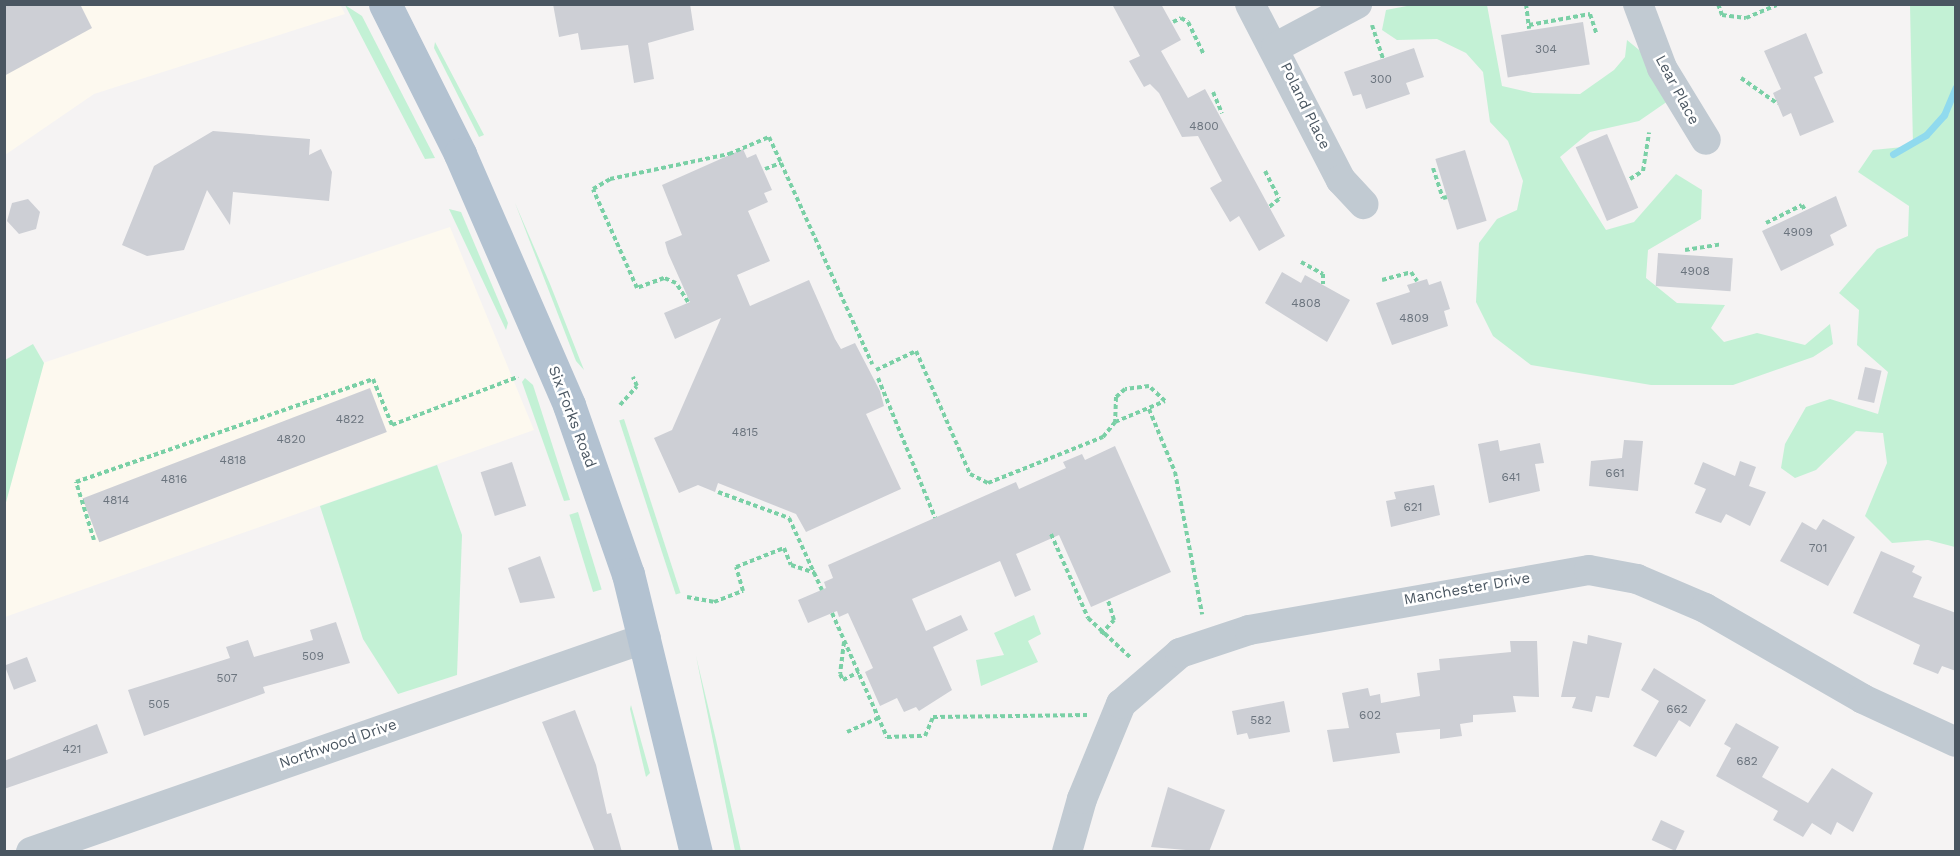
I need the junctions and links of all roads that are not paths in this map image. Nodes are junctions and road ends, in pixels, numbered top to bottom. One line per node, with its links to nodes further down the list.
1 (385, 4): 8 (main road, Six Forks Road)
2 (1250, 4): 5 (street, Poland Place)
3 (1638, 4): 6 (street, Lear Place)
4 (1363, 10): 5 (street)
5 (1276, 47): 7 (street, Poland Place)
6 (1706, 140)
7 (1363, 204)
8 (646, 638): 10 (street, Northwood Drive); 11 (main road, Six Forks Road)
9 (1956, 742): 12 (street, Manchester Drive)
10 (32, 852)
11 (696, 852)
12 (1067, 852)

